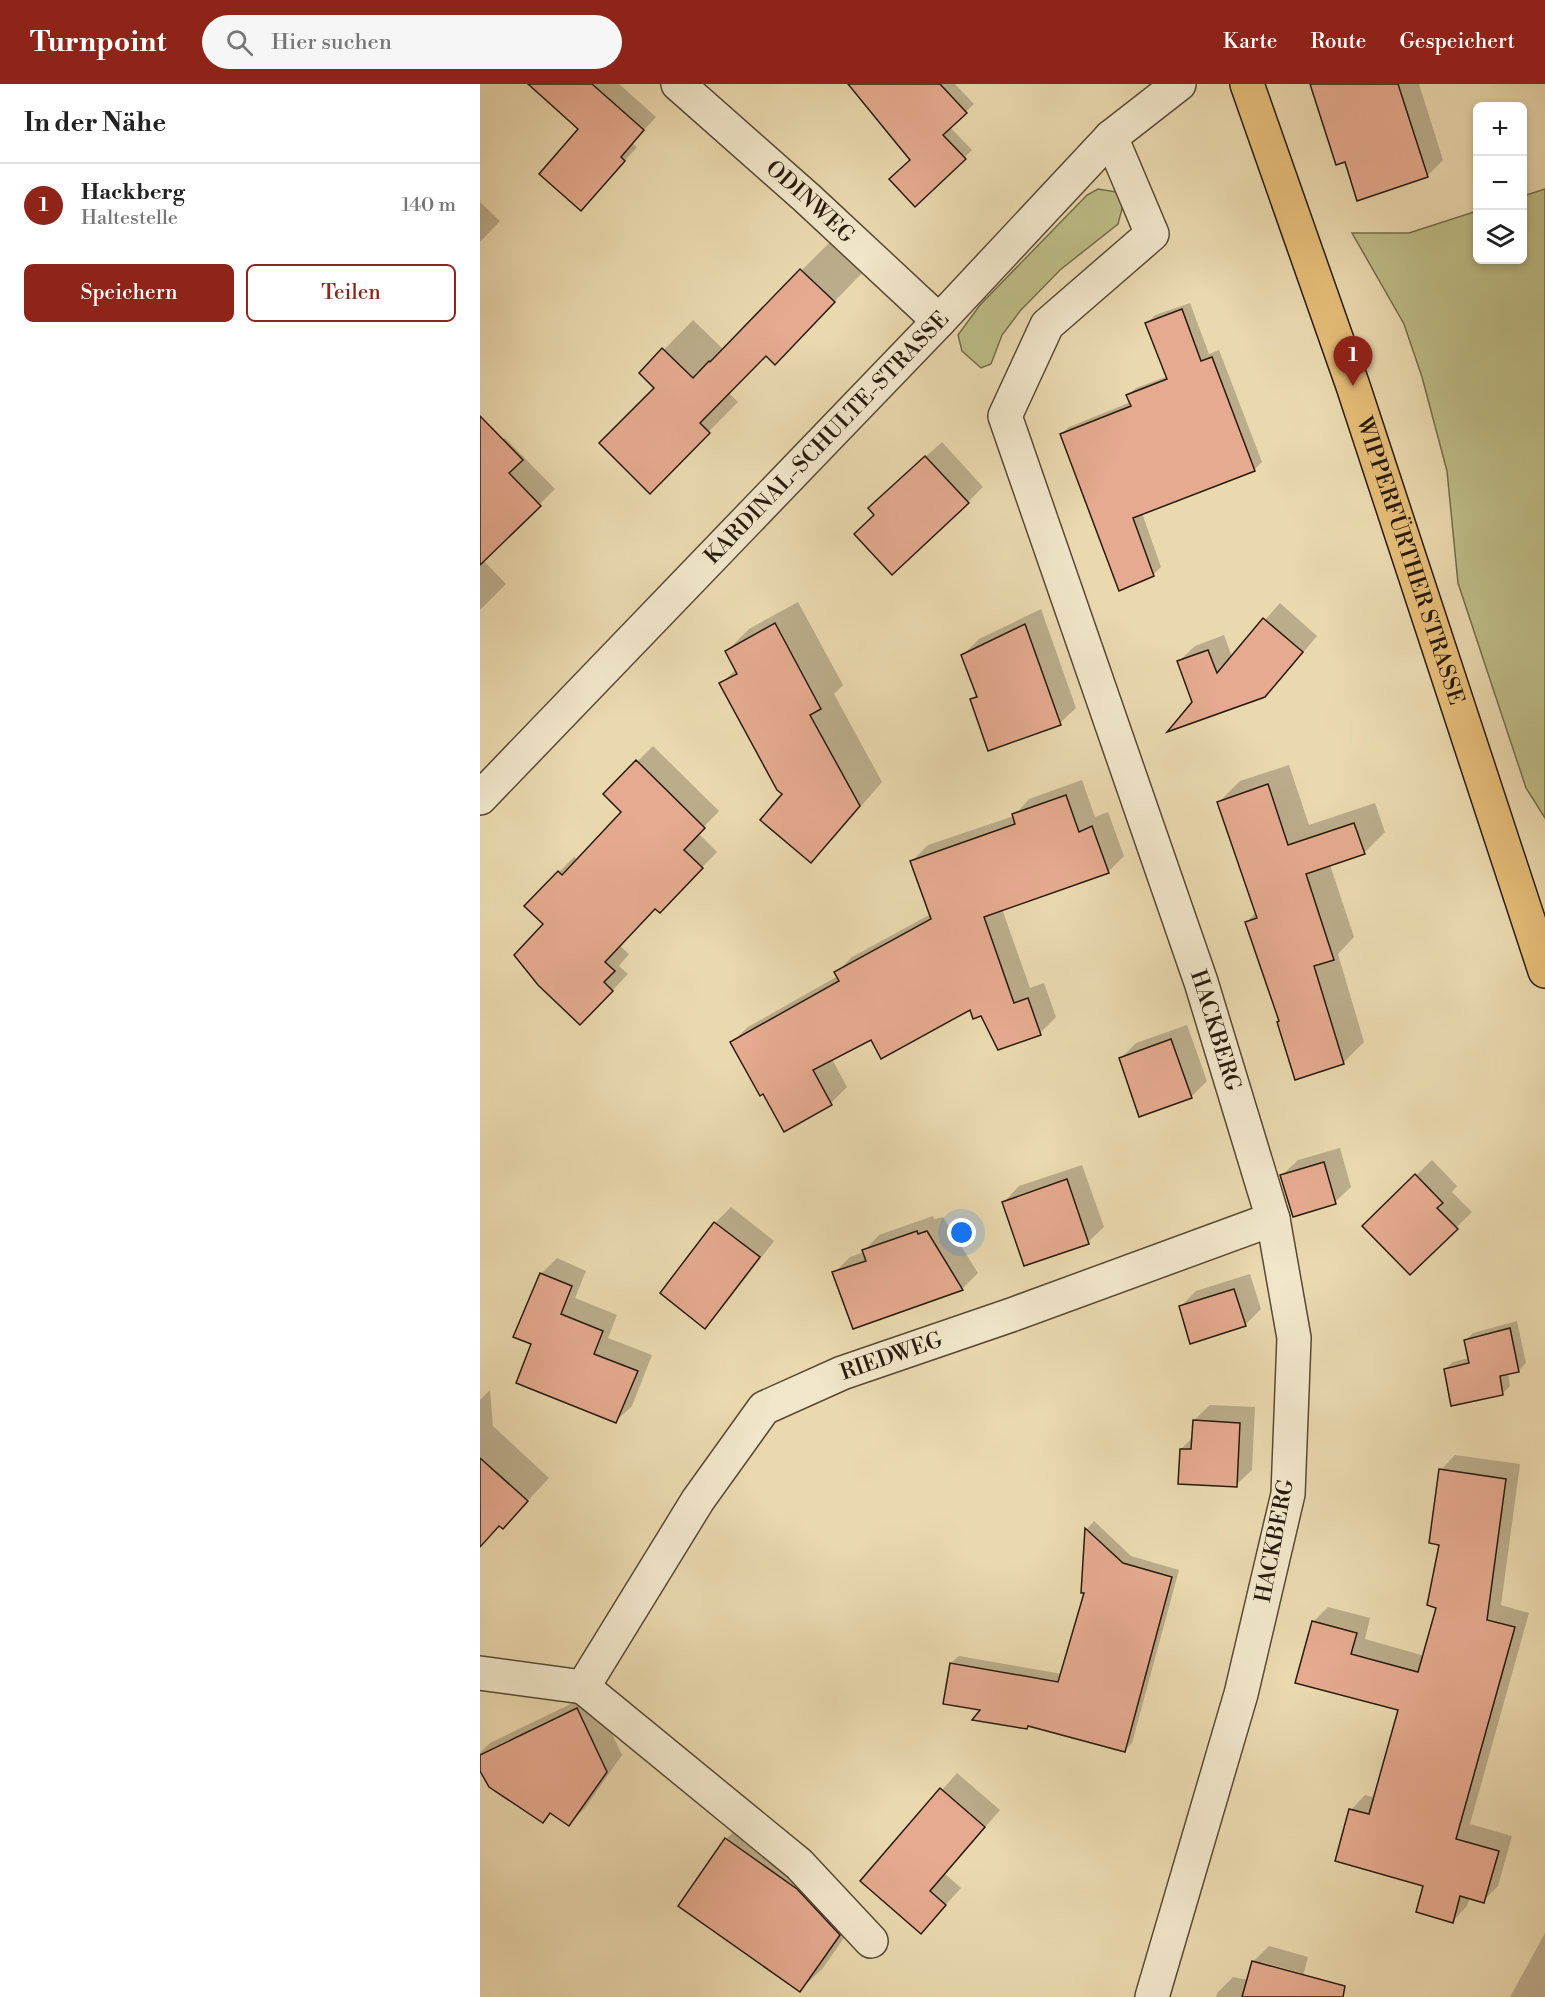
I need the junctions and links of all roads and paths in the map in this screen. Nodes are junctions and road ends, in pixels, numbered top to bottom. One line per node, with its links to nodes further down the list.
1 (678, 84): 5 (street, ODINWEG)
2 (1179, 84): 4 (street, KARDINAL-SCHULTE-STRASSE)
3 (1247, 84): 7 (main road, WIPPERFÜRTHER STRASSE)
4 (1111, 137): 5 (street, KARDINAL-SCHULTE-STRASSE); 8 (street, HACKBERG)
5 (939, 321): 6 (street, KARDINAL-SCHULTE-STRASSE)
6 (480, 798)
7 (1545, 971)
8 (1273, 1219): 10 (street, RIEDWEG); 12 (street, HACKBERG)
9 (480, 1673): 10 (street)
10 (583, 1687): 11 (street)
11 (871, 1941)
12 (1152, 1997)

